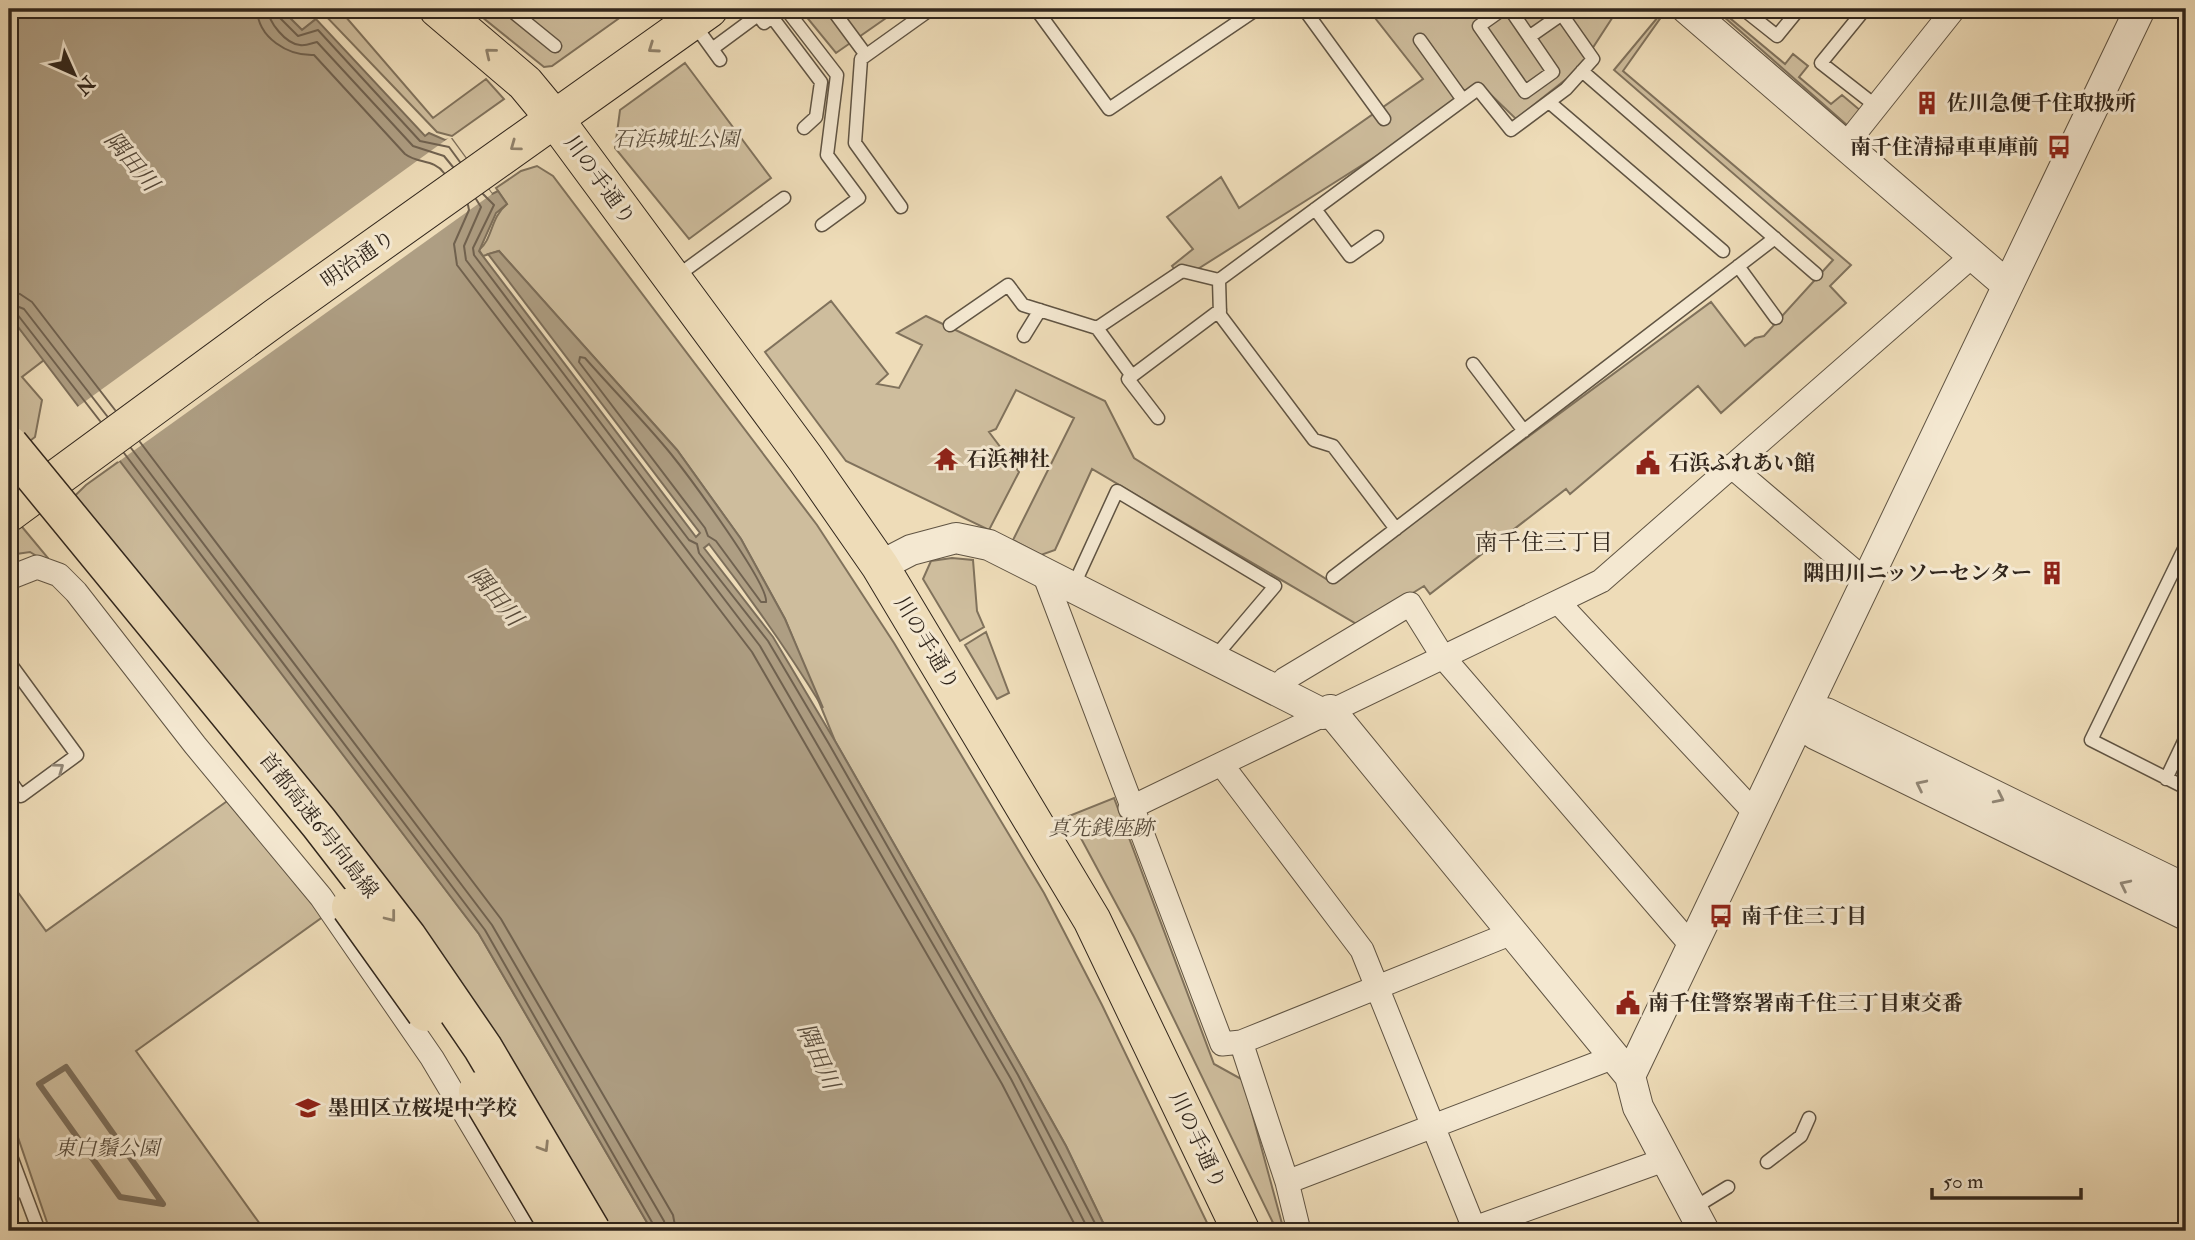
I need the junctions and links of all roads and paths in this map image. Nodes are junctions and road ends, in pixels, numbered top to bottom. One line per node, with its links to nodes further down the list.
1 (438, 9): 30 (main road, 川の手通り, one-way to 1)
2 (510, 9): 23 (lane)
3 (786, 9): 37 (lane)
4 (832, 9): 24 (lane)
5 (931, 9): 24 (lane)
6 (1036, 9): 7 (lane)
7 (1257, 9)
8 (1304, 9): 31 (lane)
9 (1503, 9): 21 (lane)
10 (1510, 9): 21 (lane)
11 (1687, 9): 33 (street)
12 (1743, 9): 19 (lane)
13 (1799, 9): 19 (lane)
14 (1865, 9): 29 (lane)
15 (1954, 9): 29 (street)
16 (2140, 9): 46 (street)
17 (1560, 11): 21 (lane); 26 (lane)
18 (755, 12): 20 (lane); 32 (lane)
19 (1758, 13)
20 (695, 22): 25 (lane); 30 (main road, 明治通り)
21 (1529, 37)
22 (1420, 40): 27 (lane)
23 (555, 46)
24 (866, 55): 35 (lane)
25 (720, 60)
26 (1582, 71): 28 (lane); 39 (lane)
27 (1463, 100): 28 (lane); 36 (lane)
28 (1549, 102): 40 (lane)
29 (1876, 106): 33 (street)
30 (546, 109): 44 (main road, 川の手通り); 58 (main road, 明治通り)
31 (1384, 119)
32 (804, 128)
33 (1844, 147): 41 (street)
34 (783, 198): 44 (lane)
35 (901, 207)
36 (1315, 209): 38 (lane); 45 (lane)
37 (822, 225)
38 (1377, 237)
39 (1775, 238): 42 (lane); 43 (lane)
40 (1723, 251)
41 (1971, 257): 46 (street); 59 (street)
42 (1738, 266): 49 (lane); 56 (lane)
43 (1816, 274)
44 (673, 279): 64 (main road, 川の手通り)
45 (1219, 280): 48 (lane); 51 (lane)
46 (2007, 285): 68 (street)
47 (1040, 310): 50 (lane); 51 (lane); 52 (lane)
48 (1220, 310): 54 (lane); 62 (lane)
49 (1776, 318)
50 (950, 325)
51 (1097, 328): 54 (lane)
52 (1024, 336)
53 (1473, 365): 56 (lane)
54 (1132, 376): 55 (lane)
55 (1158, 418)
56 (1524, 431): 62 (lane)
57 (9, 445): 105 (highway, 首都高速6号向島線, one-way to 105, bridge)
58 (62, 459): 60 (main road, 明治通り); 61 (main road, 明治通り)
59 (1731, 466): 68 (street); 70 (street)
60 (9, 482): 104 (highway, 首都高速6号向島線, bridge)
61 (9, 513)
62 (1396, 529): 66 (lane)
63 (2186, 545): 80 (lane)
64 (880, 566): 65 (street); 106 (main road, 川の手通り)
65 (1044, 575): 69 (street); 82 (street)
66 (1333, 577)
67 (9, 578): 103 (street)
68 (1866, 581): 76 (street)
69 (1072, 589): 72 (street); 72 (lane)
70 (1558, 602): 71 (street); 83 (street)
71 (1443, 657): 74 (street); 75 (street); 87 (street)
72 (1214, 658): 74 (street)
73 (9, 662): 79 (lane, one-way to 73)
74 (1275, 689): 75 (street)
75 (1326, 712): 78 (street); 86 (street)
76 (1803, 716): 83 (street); 84 (street, one-way to 84); 85 (street, one-way to 76)
77 (2186, 737): 80 (lane)
78 (1222, 765): 82 (street); 88 (street)
79 (9, 779)
80 (2166, 779): 81 (lane)
81 (2186, 788)
82 (1130, 808): 89 (street)
83 (1756, 814): 87 (street)
84 (2186, 889)
85 (2186, 915)
86 (1512, 933): 88 (street); 90 (street)
87 (1691, 945): 90 (street)
88 (1378, 987): 89 (street); 92 (street)
89 (1241, 1042): 96 (street)
90 (1622, 1066): 92 (street); 94 (street)
91 (1809, 1118): 95 (lane)
92 (1433, 1124): 96 (street); 101 (street)
93 (9, 1151): 99 (lane)
94 (1664, 1160): 100 (street); 101 (street)
95 (1766, 1162)
96 (1287, 1182): 107 (street)
97 (9, 1184): 99 (lane)
98 (1728, 1187): 100 (lane)
99 (24, 1193): 102 (lane)
100 (1698, 1221)
101 (1470, 1230)
102 (39, 1231)
103 (535, 1231)
104 (561, 1231)
105 (591, 1231)
106 (1241, 1231)
107 (1299, 1231)

